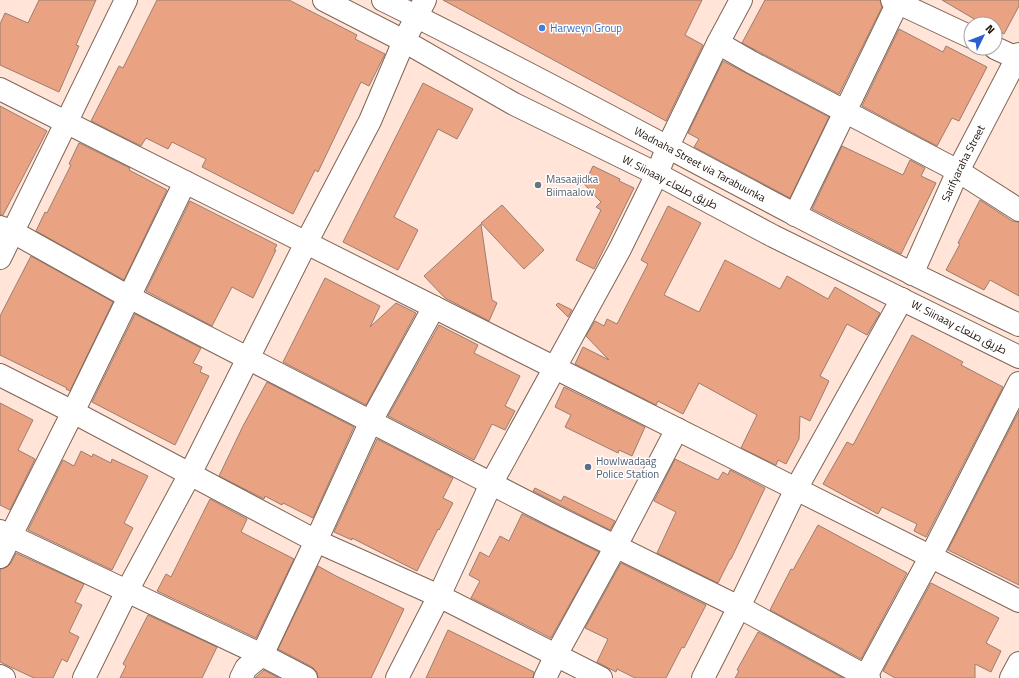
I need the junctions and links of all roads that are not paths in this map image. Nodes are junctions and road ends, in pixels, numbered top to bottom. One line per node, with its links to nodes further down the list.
1 (126, 0): 14 (street)
2 (324, 0): 8 (street, W. Siinaay طريق صنعاء)
3 (383, 0): 6 (street, Wadnaha Street via Tarabuunka)
4 (740, 0): 9 (street)
5 (896, 1): 7 (street); 13 (street)
6 (421, 8): 8 (street); 15 (street, Wadnaha Street via Tarabuunka)
7 (963, 33)
8 (404, 41): 17 (street, W. Siinaay طريق صنعاء); 22 (street)
9 (718, 43): 13 (street); 15 (street)
10 (1003, 51): 11 (street)
11 (1018, 57): 16 (street, Sarifyaraha Street)
12 (0, 89): 14 (street)
13 (845, 112): 16 (street); 20 (street)
14 (65, 122): 18 (street); 21 (street)
15 (668, 146): 17 (street); 20 (street, Wadnaha Street via Tarabuunka)
16 (958, 171): 19 (street); 24 (street, Sarifyaraha Street)
17 (657, 174): 26 (street, W. Siinaay طريق صنعاء); 31 (street)
18 (185, 182): 22 (street); 25 (street)
19 (1019, 210)
20 (795, 215): 24 (street, Wadnaha Street via Tarabuunka)
21 (6, 229): 23 (street); 25 (street)
22 (306, 243): 27 (street); 30 (street)
23 (0, 258)
24 (912, 274): 28 (street, Wadnaha Street via Tarabuunka)
25 (129, 297): 30 (street); 34 (street)
26 (902, 298): 29 (street, W. Siinaay طريق صنعاء); 39 (street)
27 (434, 307): 31 (street); 35 (street)
28 (1019, 325)
29 (1019, 357)
30 (248, 359): 35 (street); 37 (street)
31 (555, 368): 36 (street); 38 (street)
32 (0, 375): 34 (street)
33 (1019, 383): 43 (street)
34 (73, 412): 37 (street); 40 (street)
35 (371, 421): 38 (street); 41 (street)
36 (677, 429): 39 (street); 42 (street)
37 (190, 474): 41 (street); 45 (street)
38 (491, 484): 42 (street); 46 (street)
39 (796, 489): 43 (street); 48 (street)
40 (5, 534): 44 (street); 45 (street)
41 (316, 541): 46 (street); 49 (street)
42 (616, 546): 48 (street); 50 (street)
43 (931, 556): 47 (street); 61 (street)
44 (0, 557)
45 (127, 591): 49 (street); 54 (street)
46 (439, 596): 50 (street); 57 (street)
47 (1019, 600)
48 (739, 607): 60 (street); 61 (street)
49 (262, 655): 55 (street); 56 (street)
50 (556, 655): 58 (street); 59 (street)
51 (1019, 663): 62 (street)
52 (0, 676): 53 (street)
53 (4, 678)
54 (84, 678)
55 (241, 678)
56 (306, 678)
57 (397, 678)
58 (545, 678)
59 (600, 678)
60 (703, 678)
61 (867, 678)
62 (1011, 678)

